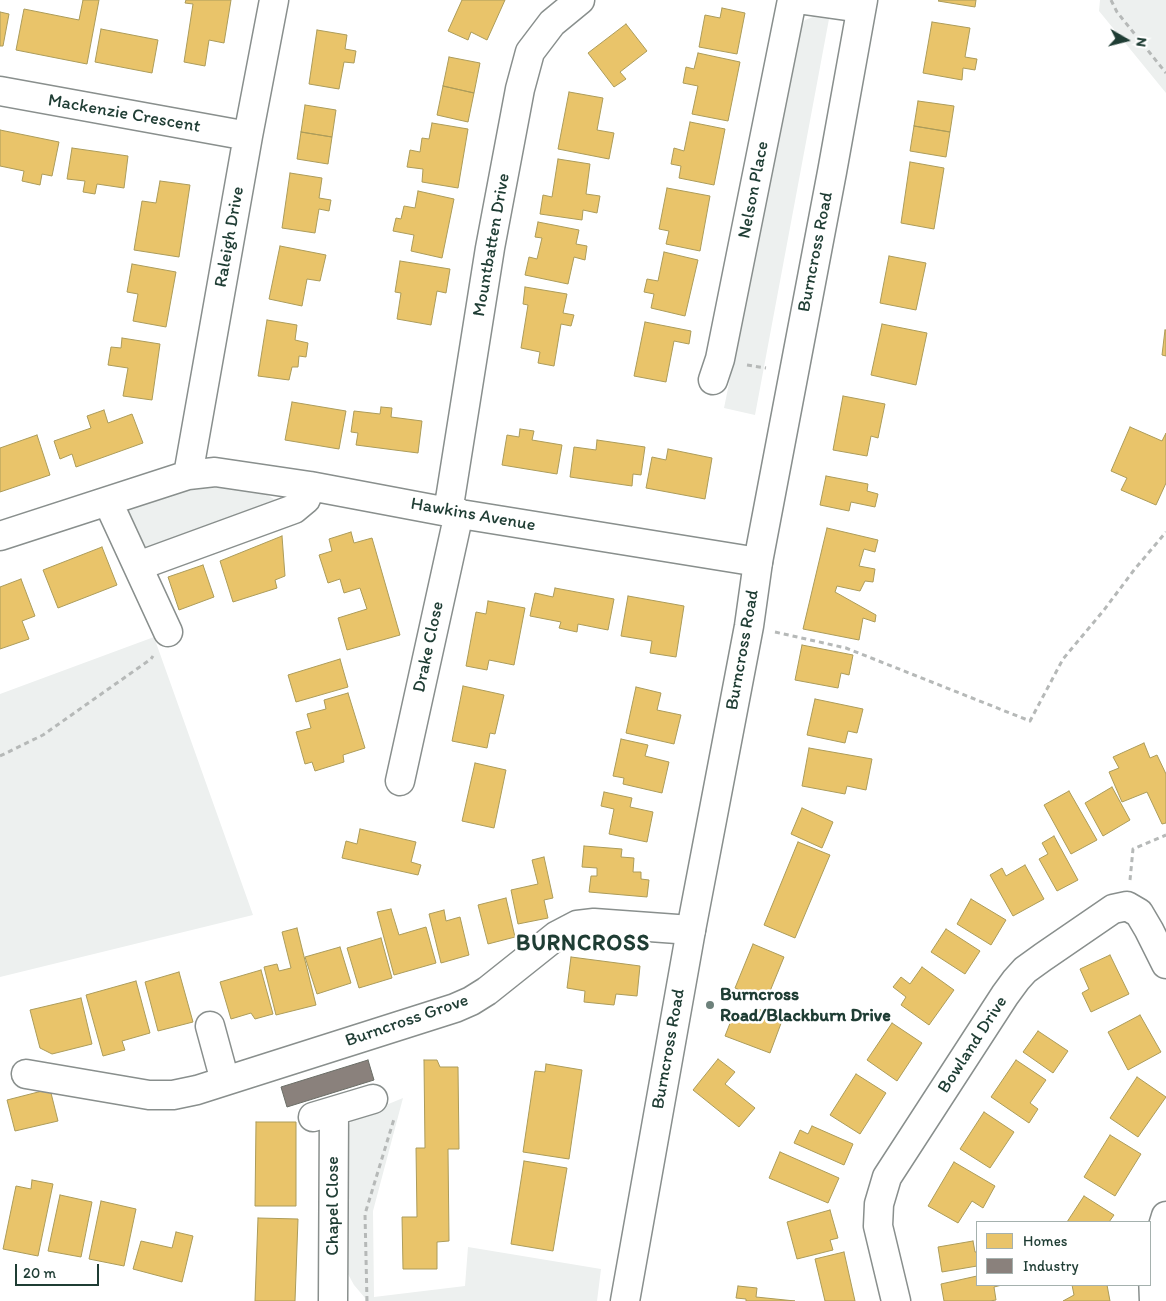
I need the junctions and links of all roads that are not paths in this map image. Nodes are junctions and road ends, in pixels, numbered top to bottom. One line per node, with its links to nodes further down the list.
1 (274, 0): 7 (street, Raleigh Drive)
2 (580, 0): 12 (street, Mountbatten Drive)
3 (792, 0): 8 (street, Nelson Place)
4 (804, 0): 5 (street)
5 (862, 4): 14 (street, Burncross Road)
6 (0, 92): 7 (street, Mackenzie Crescent)
7 (248, 136): 9 (street, Raleigh Drive)
8 (716, 369)
9 (188, 475): 10 (street, Hawkins Avenue); 11 (street)
10 (310, 486): 12 (street, Hawkins Avenue); 15 (street)
11 (108, 502): 13 (street); 15 (street)
12 (453, 512): 14 (street, Hawkins Avenue); 17 (street, Drake Close)
13 (0, 536)
14 (758, 562): 18 (street, Burncross Road)
15 (138, 566): 16 (street)
16 (168, 632)
17 (400, 781)
18 (691, 930): 22 (street, Burncross Grove); 26 (street, Burncross Road)
19 (1166, 964): 27 (street, Bowland Drive)
20 (210, 1026): 22 (street)
21 (26, 1074): 22 (street, Burncross Grove)
22 (224, 1081)
23 (373, 1099): 25 (street, Chapel Close)
24 (1166, 1216): 28 (street)
25 (333, 1301)
26 (624, 1301)
27 (896, 1301)
28 (1154, 1301)

